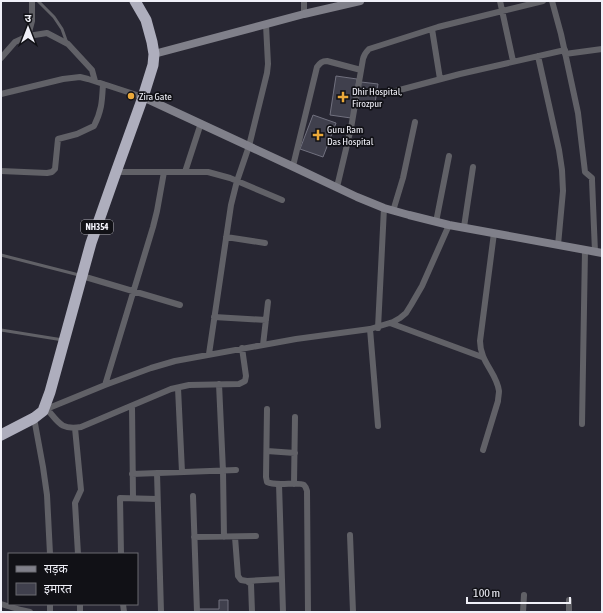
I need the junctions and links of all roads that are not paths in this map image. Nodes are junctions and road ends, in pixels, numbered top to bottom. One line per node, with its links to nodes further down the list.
1 (32, 1): 13 (street)
2 (38, 1): 14 (lane)
3 (135, 1): 17 (highway, NH354)
4 (304, 1): 10 (street)
5 (360, 1): 10 (street)
6 (500, 1): 9 (street)
7 (543, 1): 9 (street)
8 (552, 1): 16 (street)
9 (502, 11): 12 (street); 20 (street)
10 (304, 14): 11 (street)
11 (266, 25): 17 (street); 30 (street)
12 (432, 29): 21 (street); 22 (street)
13 (28, 36): 14 (street); 19 (street)
14 (68, 44): 23 (street)
15 (602, 49): 16 (street)
16 (565, 52): 18 (street); 51 (street)
17 (154, 54): 27 (highway, NH354)
18 (538, 56): 20 (street); 49 (street)
19 (1, 58)
20 (513, 61): 22 (street)
21 (361, 70): 32 (street); 39 (street)
22 (440, 79): 25 (street)
23 (95, 81): 24 (street); 26 (street)
24 (103, 84): 27 (street); 34 (street)
25 (392, 92)
26 (1, 94)
27 (143, 97): 29 (street); 35 (highway, NH354)
28 (415, 122): 42 (street)
29 (200, 123): 30 (street); 37 (street)
30 (249, 146): 32 (street); 38 (street)
31 (449, 156): 43 (street)
32 (293, 166): 39 (street)
33 (473, 167): 45 (street)
34 (1, 171)
35 (116, 172): 36 (street); 53 (highway, NH354)
36 (164, 172): 37 (street); 54 (street)
37 (185, 172): 38 (street)
38 (237, 181): 40 (street); 47 (street)
39 (337, 188): 41 (street)
40 (282, 200)
41 (384, 208): 42 (street); 60 (street)
42 (393, 211): 43 (street)
43 (436, 222): 44 (street)
44 (449, 224): 45 (street); 59 (street)
45 (464, 227): 46 (street)
46 (494, 233): 49 (street); 67 (street)
47 (226, 237): 48 (street); 57 (street)
48 (265, 243)
49 (558, 245): 50 (street)
50 (585, 250): 51 (street); 76 (street)
51 (598, 252)
52 (1, 255): 53 (lane)
53 (82, 276): 54 (street); 63 (highway, NH354)
54 (133, 291): 56 (street); 69 (street)
55 (268, 302): 58 (street)
56 (180, 305)
57 (214, 317): 58 (street); 66 (street)
58 (266, 320): 64 (street)
59 (390, 323): 60 (street); 67 (street)
60 (378, 328): 61 (street)
61 (370, 329): 64 (street); 77 (street)
62 (1, 330): 63 (lane)
63 (64, 340): 73 (highway, NH354)
64 (263, 345): 65 (street)
65 (242, 348): 66 (street); 68 (street)
66 (209, 354): 69 (street)
67 (482, 357): 80 (street)
68 (219, 384): 70 (street); 84 (street)
69 (105, 385): 73 (street)
70 (178, 388): 71 (street); 85 (street)
71 (132, 406): 78 (street); 87 (street)
72 (267, 409): 81 (street)
73 (45, 410): 75 (highway); 78 (street)
74 (295, 417): 82 (street)
75 (34, 418): 79 (highway); 98 (street)
76 (582, 424)
77 (378, 426)
78 (75, 428): 99 (street)
79 (1, 435)
80 (483, 450)
81 (267, 451): 82 (street); 88 (street)
82 (294, 452): 89 (street)
83 (236, 470): 84 (street)
84 (223, 471): 85 (street); 96 (street)
85 (182, 472): 86 (street)
86 (157, 473): 87 (street); 92 (street)
87 (132, 474): 91 (street)
88 (279, 484): 89 (street); 101 (street)
89 (294, 484): 111 (street)
90 (193, 496): 95 (street)
91 (133, 498): 92 (street); 100 (street)
92 (158, 499): 107 (street)
93 (350, 535): 112 (street)
94 (256, 536): 97 (street)
95 (194, 537): 96 (street); 108 (street)
96 (224, 537): 97 (street)
97 (235, 537): 102 (street)
98 (50, 553)
99 (78, 553)
100 (121, 553)
101 (282, 579): 102 (street); 110 (street)
102 (247, 582): 109 (street)
103 (524, 595): 113 (street)
104 (569, 600): 114 (street)
105 (1, 604): 106 (street)
106 (30, 612)
107 (161, 612)
108 (197, 612)
109 (252, 612)
110 (283, 612)
111 (308, 612)
112 (353, 612)
113 (524, 612)
114 (569, 612)

